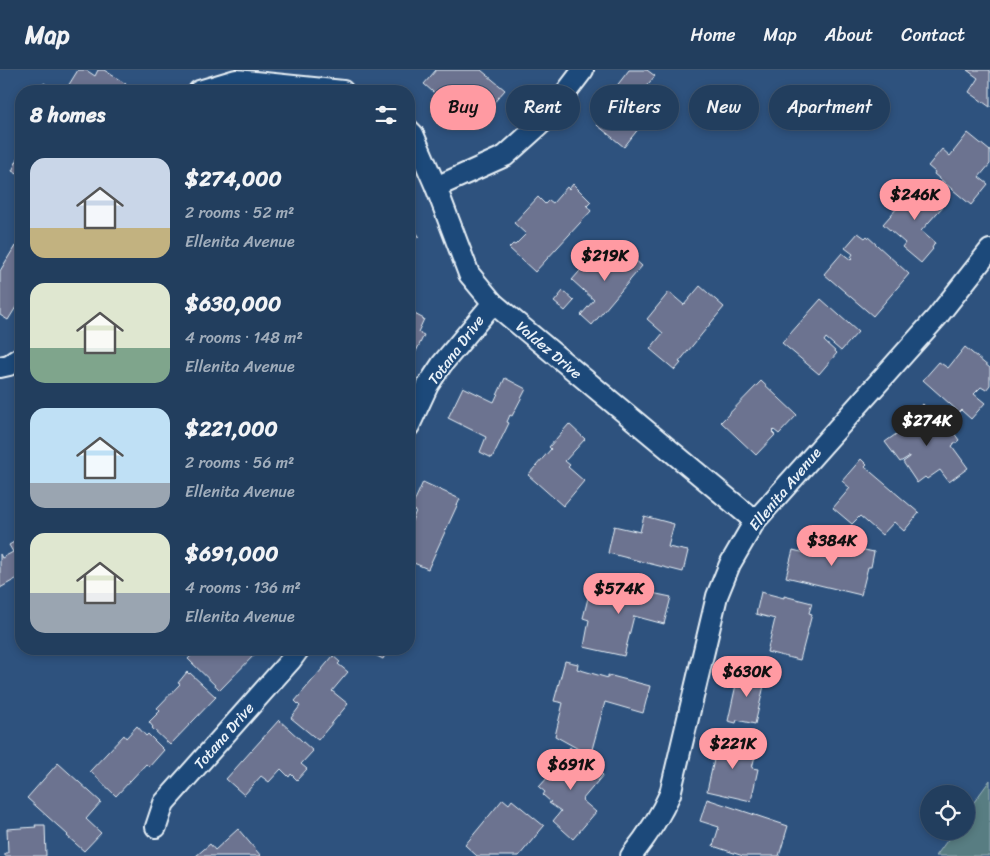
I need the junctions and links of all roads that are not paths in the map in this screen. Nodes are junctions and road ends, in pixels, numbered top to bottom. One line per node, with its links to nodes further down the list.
1 (583, 70): 5 (street)
2 (219, 85): 3 (street)
3 (285, 85)
4 (415, 139): 5 (street, Valdez Drive)
5 (436, 187): 7 (street, Valdez Drive)
6 (990, 250): 11 (street, Ellenita Avenue)
7 (493, 302): 10 (street, Totana Drive); 11 (street, Valdez Drive)
8 (15, 360): 9 (street)
9 (0, 367)
10 (415, 413)
11 (755, 521): 14 (street, Ellenita Avenue)
12 (294, 655): 13 (street, Totana Drive)
13 (156, 827)
14 (631, 856)

